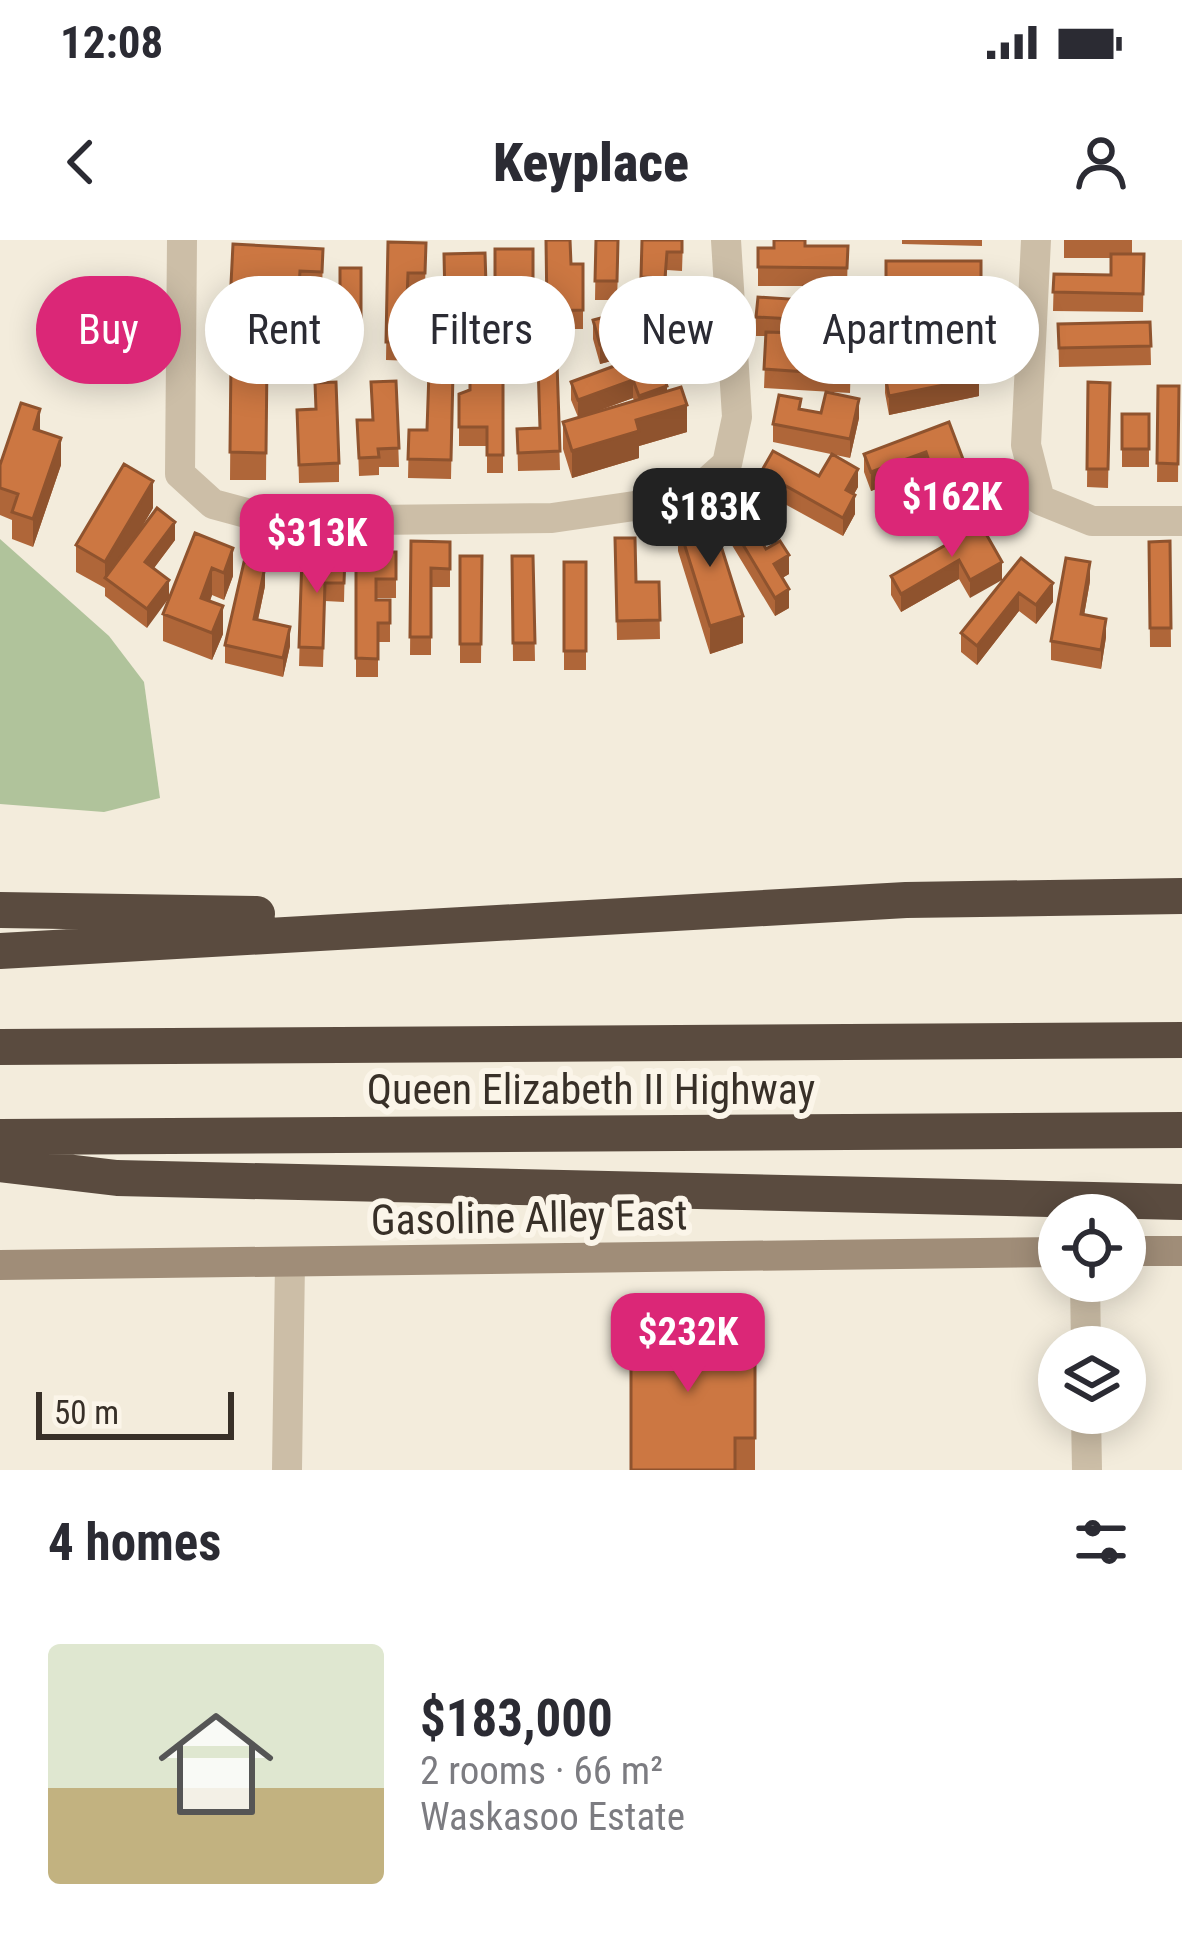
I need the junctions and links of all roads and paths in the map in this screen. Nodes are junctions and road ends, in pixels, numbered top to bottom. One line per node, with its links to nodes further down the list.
1 (182, 240): 2 (street)
2 (727, 240)
3 (1036, 240): 4 (street)
4 (1182, 521)
5 (1182, 896): 7 (highway)
6 (0, 910): 7 (highway)
7 (536, 919): 8 (highway)
8 (0, 951)
9 (1182, 1040): 10 (highway, Queen Elizabeth II Highway)
10 (0, 1047)
11 (1182, 1130): 12 (highway, Queen Elizabeth II Highway)
12 (0, 1137)
13 (0, 1164): 14 (highway)
14 (1182, 1202)
15 (1146, 1251): 16 (street)
16 (1182, 1251)
17 (1038, 1252): 18 (street, Gasoline Alley East)
18 (290, 1262): 19 (street, Gasoline Alley East); 21 (street)
19 (0, 1265)
20 (1086, 1434): 22 (street)
21 (287, 1470)
22 (1087, 1470)

